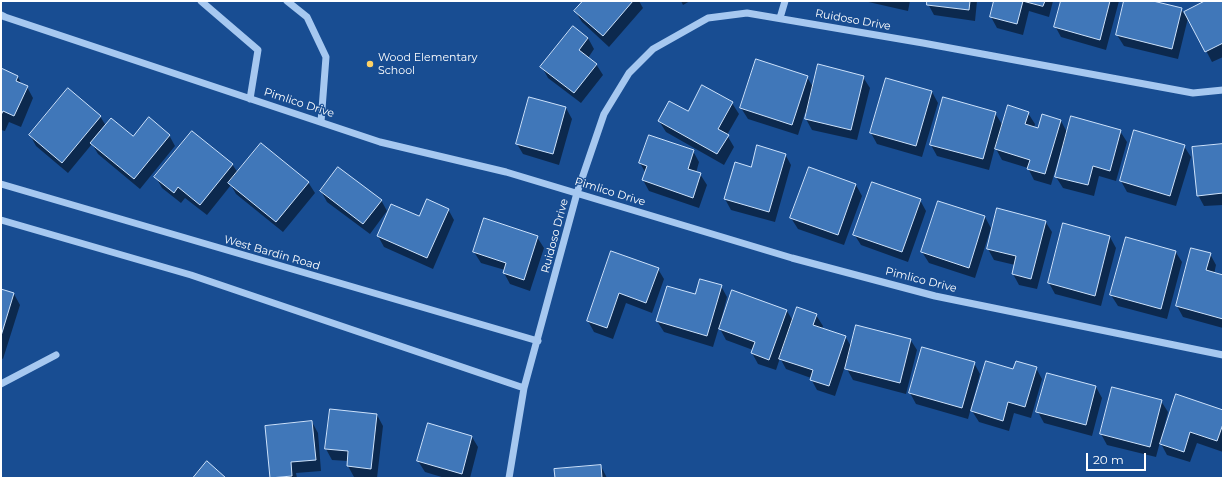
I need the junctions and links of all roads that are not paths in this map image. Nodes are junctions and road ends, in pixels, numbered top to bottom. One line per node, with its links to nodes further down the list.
1 (200, 1): 7 (street)
2 (287, 1): 8 (street)
3 (785, 1): 5 (street)
4 (1, 15): 7 (street, Pimlico Drive)
5 (780, 18): 6 (street, Ruidoso Drive); 10 (street, Ruidoso Drive)
6 (1223, 90)
7 (250, 99): 8 (street, Pimlico Drive)
8 (321, 122): 10 (street, Pimlico Drive)
9 (1, 184): 12 (street, West Bardin Road)
10 (577, 193): 12 (street, Ruidoso Drive); 14 (street, Pimlico Drive)
11 (1, 220): 16 (street)
12 (538, 341): 16 (street, Ruidoso Drive)
13 (56, 355): 15 (street)
14 (1223, 355)
15 (1, 384)
16 (524, 388): 17 (street, Ruidoso Drive)
17 (509, 478)

